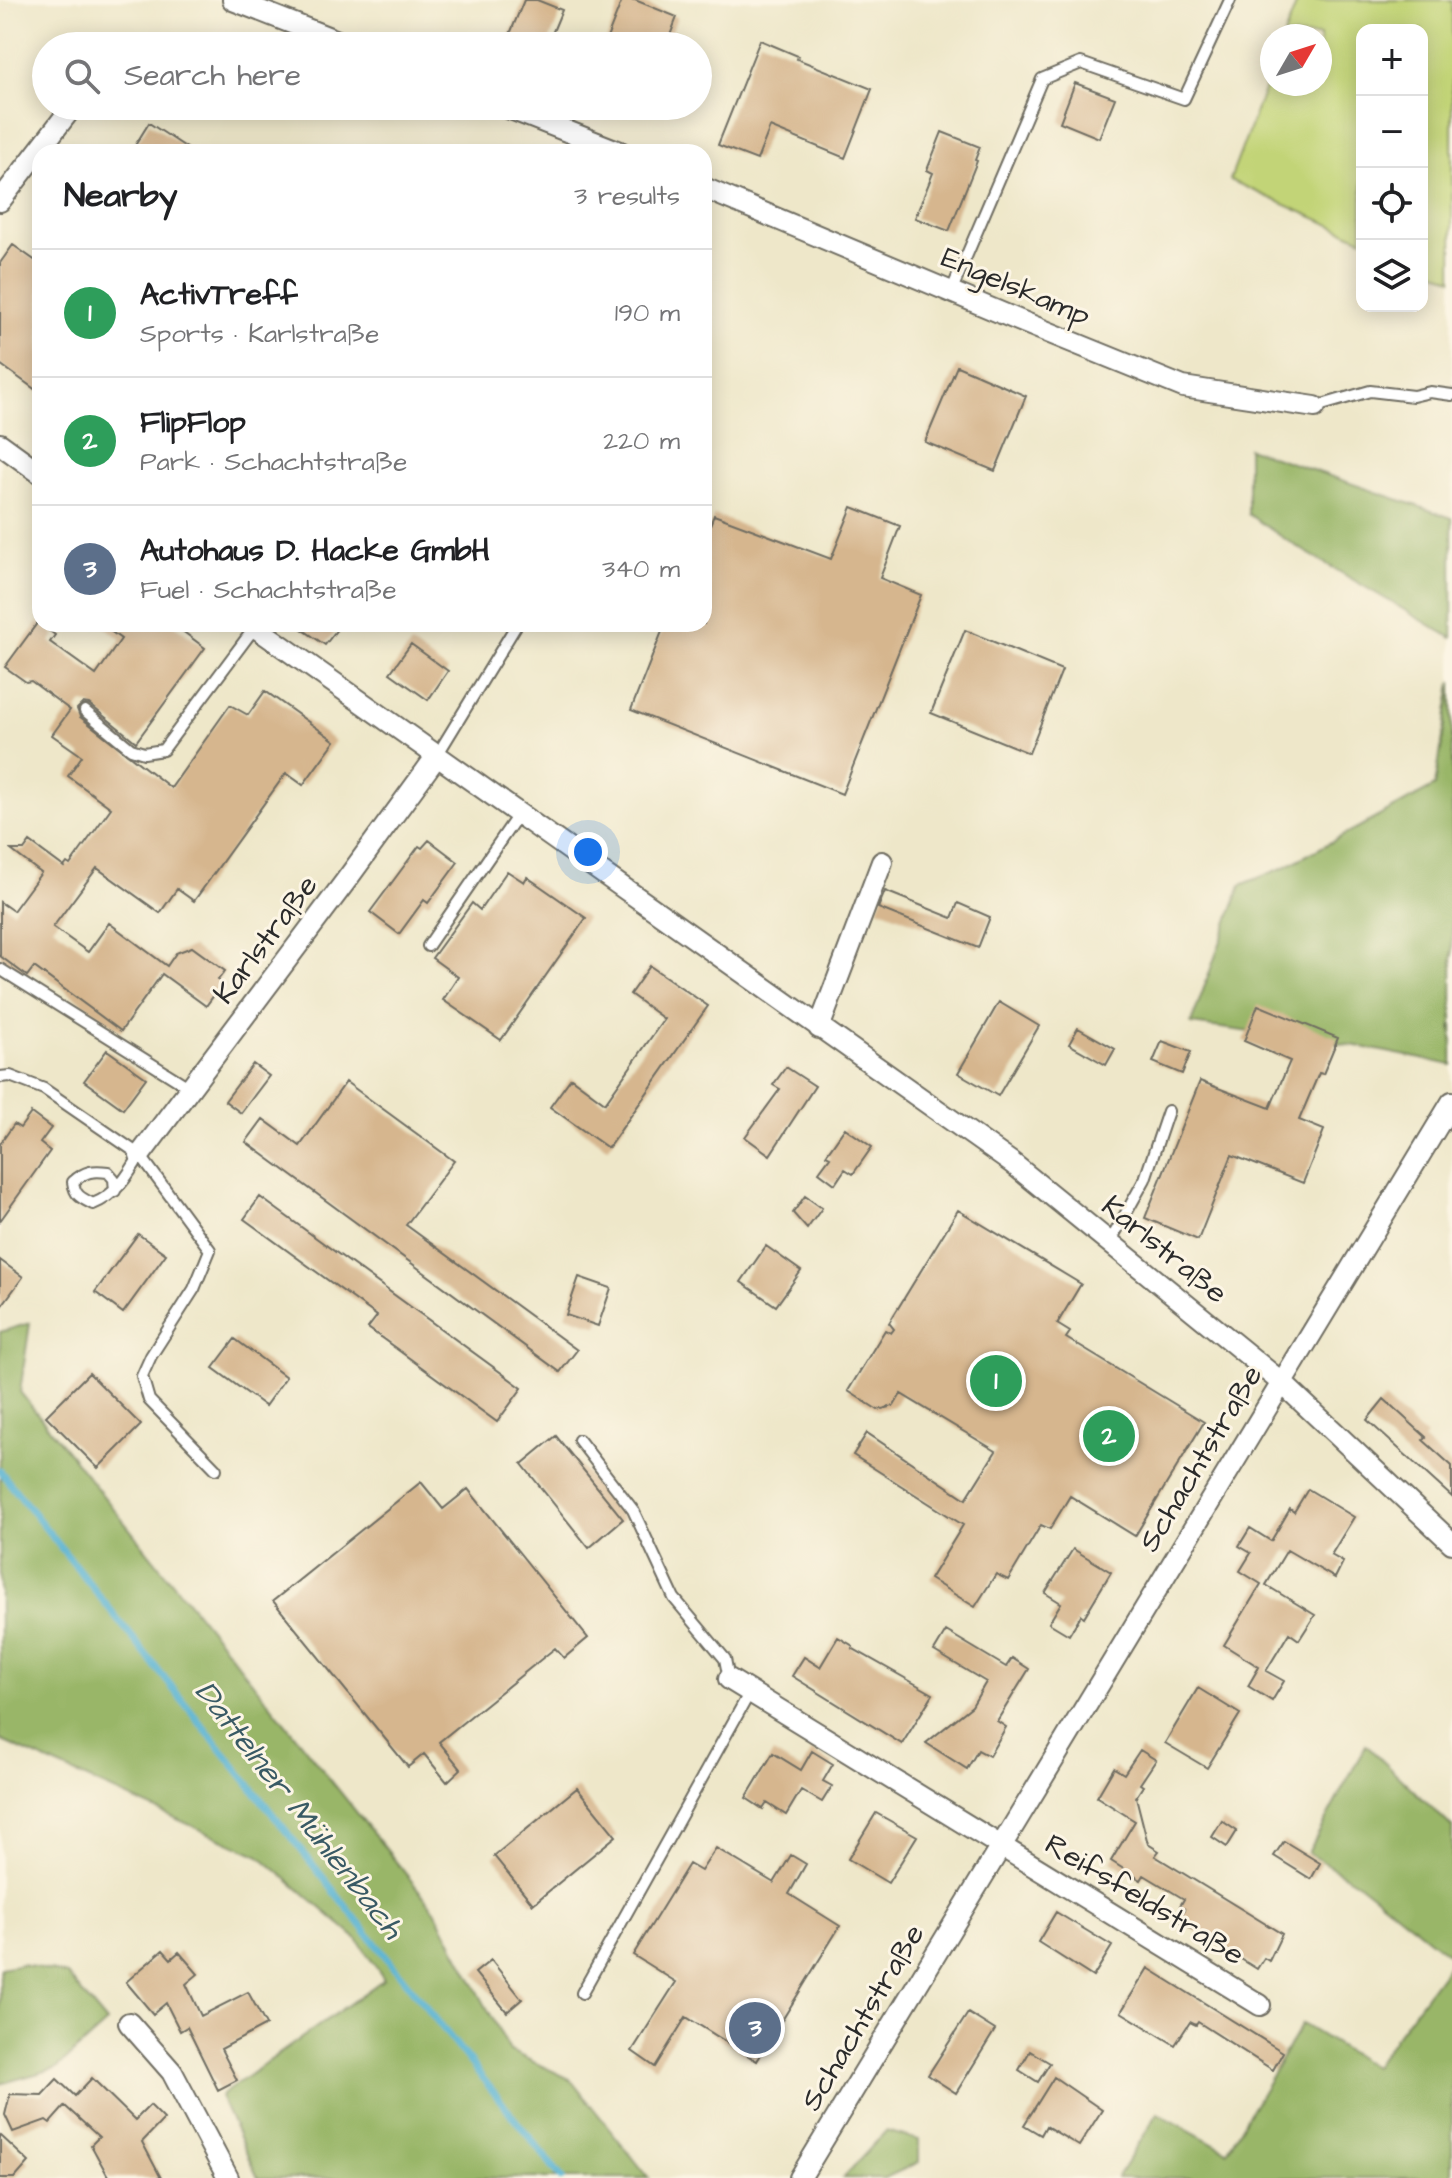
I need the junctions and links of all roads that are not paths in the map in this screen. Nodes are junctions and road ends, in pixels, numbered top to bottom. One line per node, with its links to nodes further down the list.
1 (233, 0): 3 (street)
2 (1230, 0): 13 (lane)
3 (314, 32)
4 (62, 120): 6 (street)
5 (539, 120): 7 (street)
6 (44, 144)
7 (600, 144)
8 (32, 159): 10 (street)
9 (32, 172): 10 (lane)
10 (18, 177): 12 (street)
11 (712, 191): 13 (street, Engelskamp)
12 (0, 201)
13 (951, 292): 15 (street, Engelskamp)
14 (1452, 395): 15 (lane)
15 (1315, 407)
16 (0, 444): 17 (street)
17 (32, 467)
18 (249, 632): 21 (lane)
19 (261, 632): 22 (street, Karlstraße)
20 (512, 632): 22 (lane)
21 (85, 711)
22 (436, 757): 23 (street, Karlstraße); 29 (street, Karlstraße)
23 (518, 815): 25 (lane); 27 (street, Karlstraße)
24 (882, 862): 27 (street)
25 (428, 946)
26 (0, 969): 29 (lane)
27 (819, 1028): 34 (street, Karlstraße)
28 (0, 1077): 32 (lane)
29 (190, 1088): 32 (street, Karlstraße)
30 (1452, 1102): 35 (street, Schachtstraße)
31 (1168, 1111): 34 (lane)
32 (140, 1155): 33 (lane); 37 (lane)
33 (115, 1191)
34 (1110, 1242): 35 (street, Karlstraße)
35 (1281, 1382): 38 (street, Karlstraße); 41 (street, Schachtstraße)
36 (579, 1440): 39 (lane)
37 (216, 1469)
38 (1452, 1543)
39 (729, 1679): 40 (street)
40 (750, 1692): 41 (street); 42 (lane)
41 (999, 1845): 43 (street, Reifsfeldstraße); 46 (street, Schachtstraße)
42 (582, 1993)
43 (1260, 2005)
44 (129, 2023): 45 (street)
45 (228, 2178)
46 (800, 2178)

